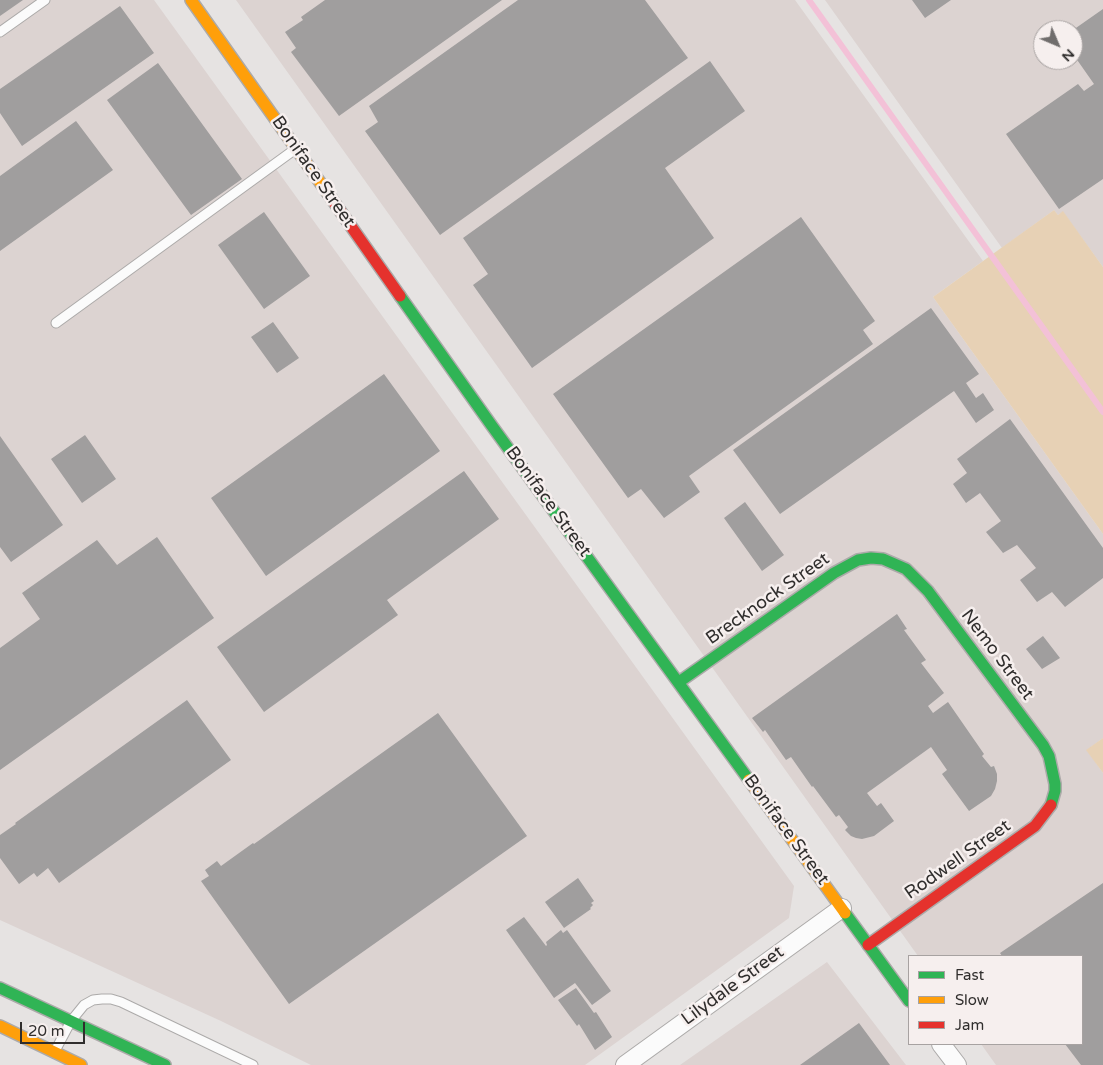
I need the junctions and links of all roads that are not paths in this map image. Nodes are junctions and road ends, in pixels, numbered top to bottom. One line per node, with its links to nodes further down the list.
1 (45, 0): 3 (lane)
2 (191, 0): 4 (main road, Boniface Street)
3 (0, 32)
4 (296, 149): 5 (lane); 7 (main road, Boniface Street)
5 (56, 323)
6 (883, 559): 7 (main road, Brecknock Street); 8 (main road, Nemo Street)
7 (679, 682): 9 (main road, Boniface Street)
8 (1055, 791): 10 (main road, Rodwell Street)
9 (842, 908): 10 (main road, Boniface Street); 20 (street, Lilydale Street)
10 (868, 945): 12 (main road, Boniface Street)
11 (0, 988): 13 (main road)
12 (908, 1000)
13 (70, 1020): 16 (lane); 18 (main road); 19 (lane)
14 (0, 1026): 16 (main road)
15 (942, 1045): 21 (street)
16 (54, 1052): 17 (main road)
17 (81, 1065)
18 (165, 1065)
19 (253, 1065)
20 (624, 1065)
21 (957, 1065)

